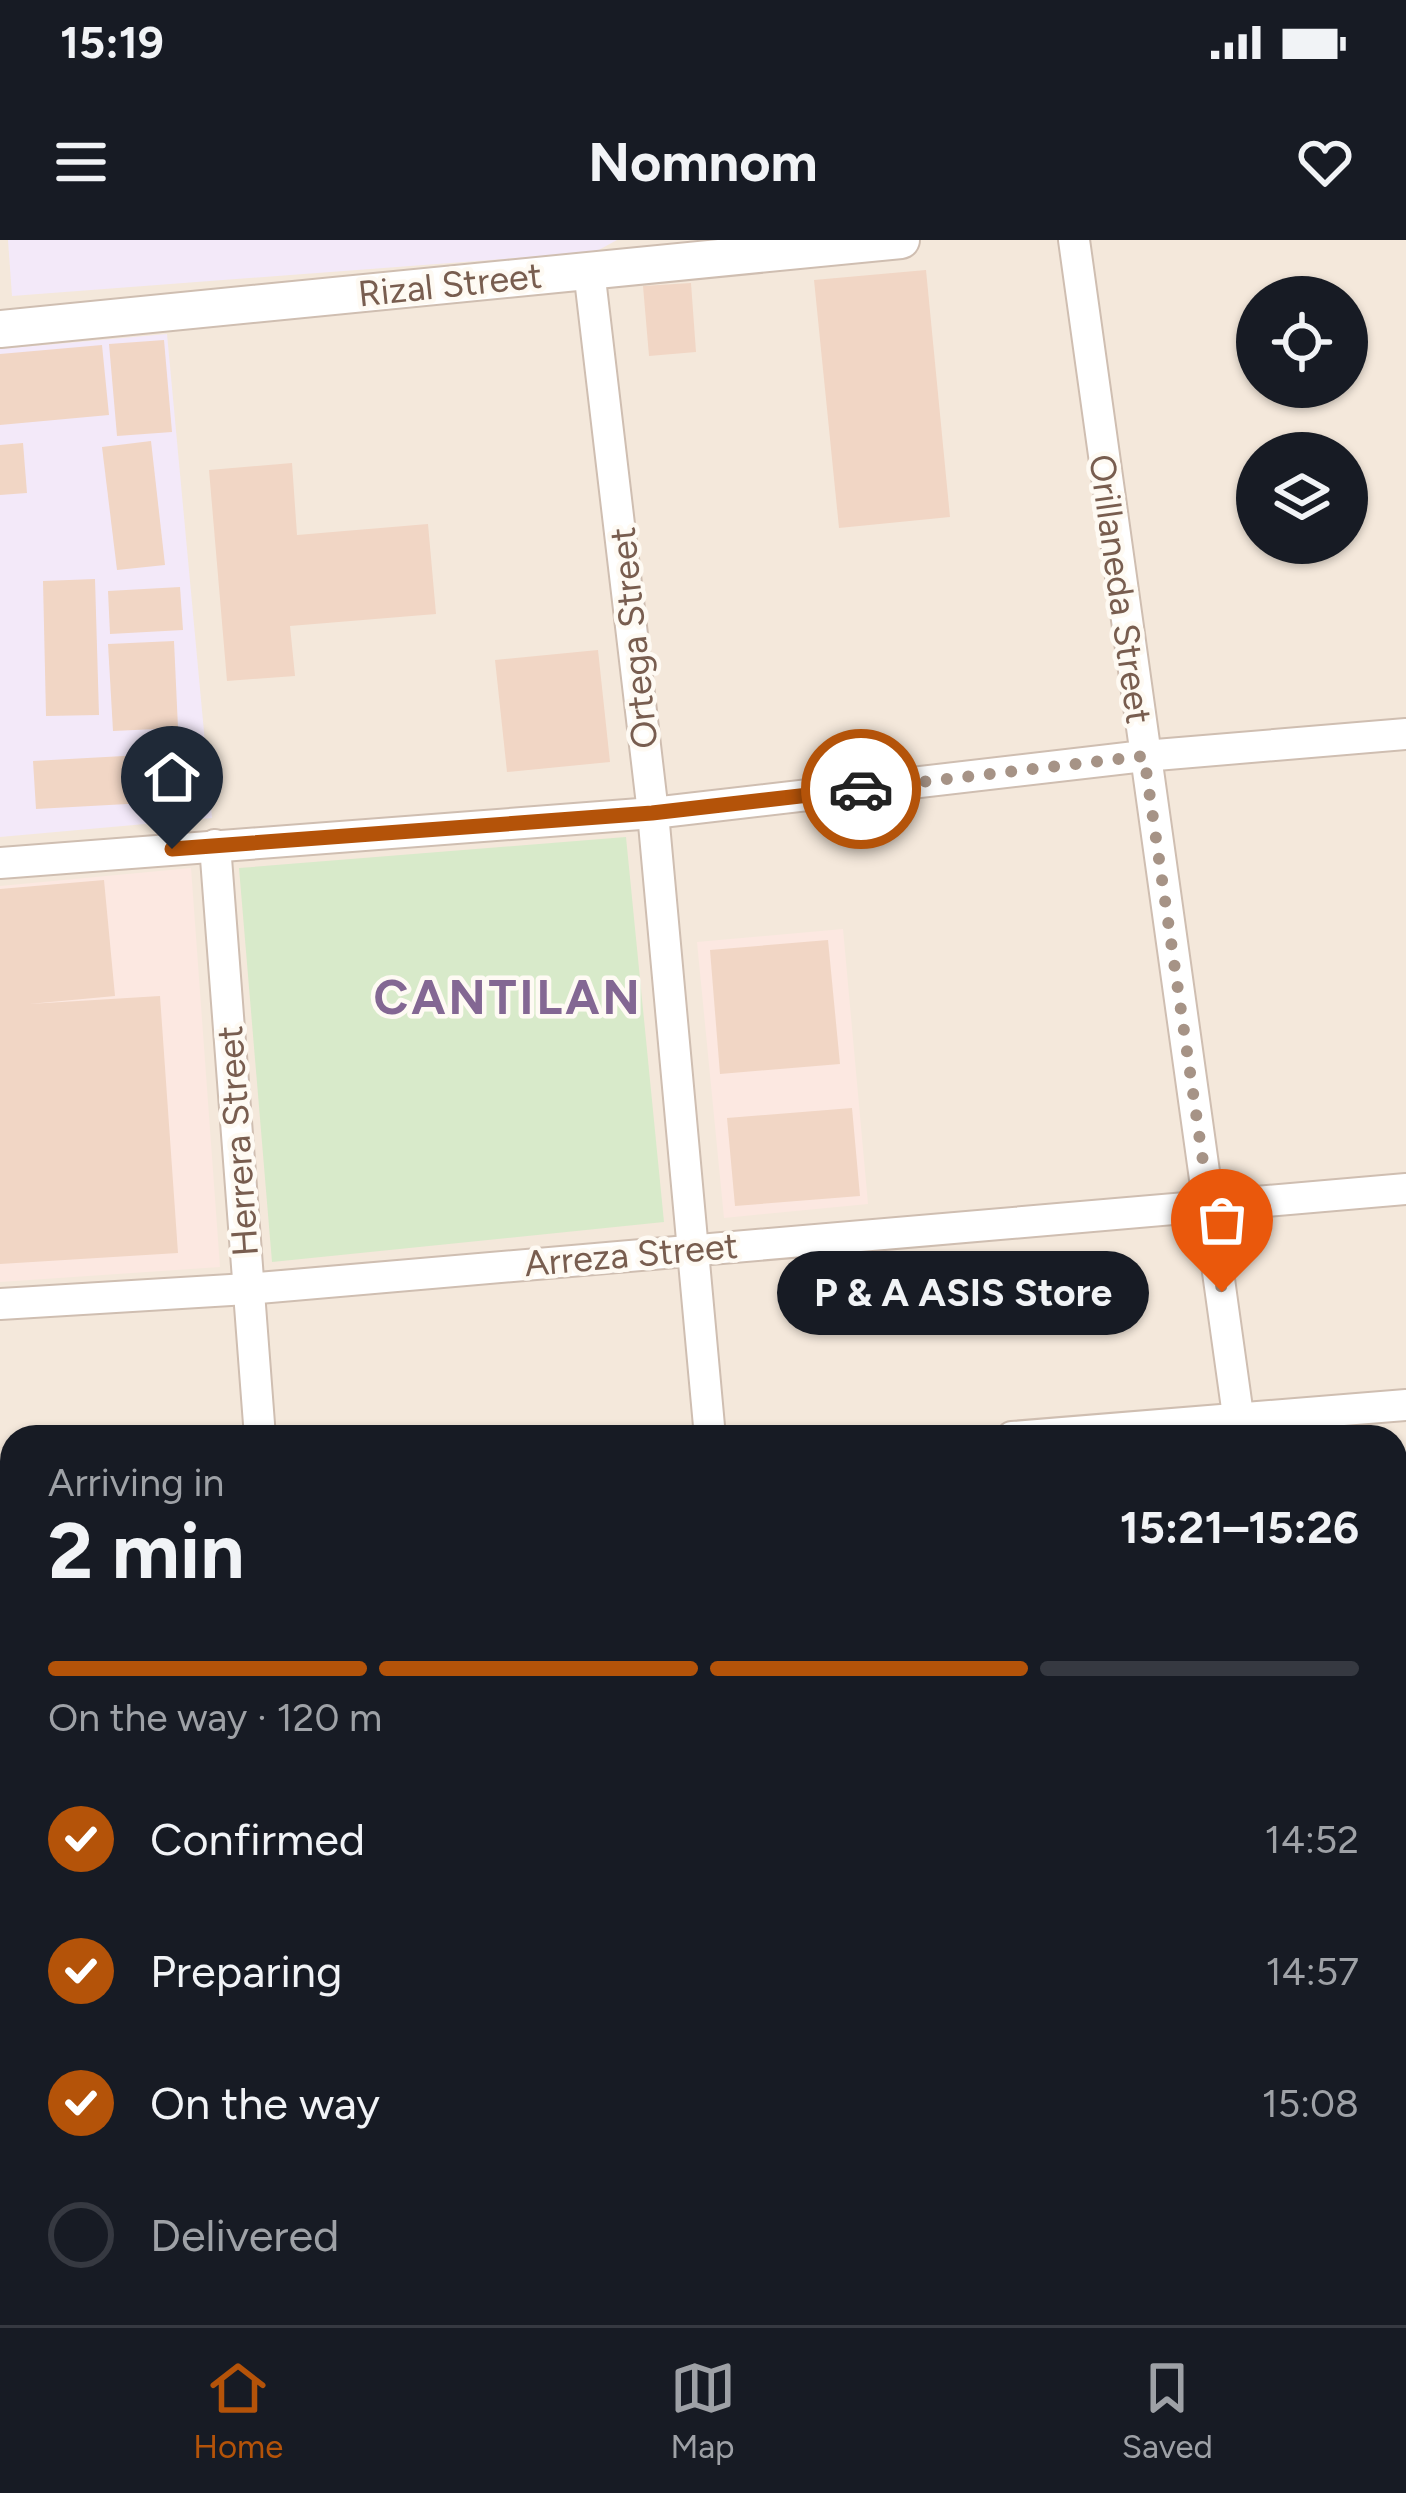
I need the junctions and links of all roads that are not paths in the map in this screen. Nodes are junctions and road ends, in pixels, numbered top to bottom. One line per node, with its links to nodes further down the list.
1 (901, 240): 3 (street, Rizal Street)
2 (1074, 240): 7 (street, Orillaneda Street)
3 (658, 250): 4 (street, Rizal Street)
4 (589, 270): 5 (street, Rizal Street); 8 (street, Ortega Street)
5 (0, 329)
6 (1406, 734): 7 (street)
7 (1144, 756): 8 (street); 12 (street, Orillaneda Street)
8 (652, 813): 9 (street); 13 (street, Ortega Street)
9 (215, 845): 10 (street); 14 (street, Herrera Street)
10 (0, 863)
11 (1406, 1189): 12 (street, Arreza Street)
12 (1212, 1209): 13 (street, Arreza Street); 19 (street, Orillaneda Street)
13 (693, 1247): 14 (street, Arreza Street); 18 (street, Ortega Street)
14 (247, 1289): 15 (street, Arreza Street); 17 (street, Herrera Street)
15 (0, 1304)
16 (1406, 1405): 20 (street)
17 (259, 1425)
18 (709, 1425)
19 (1239, 1425)
20 (1254, 1425)

